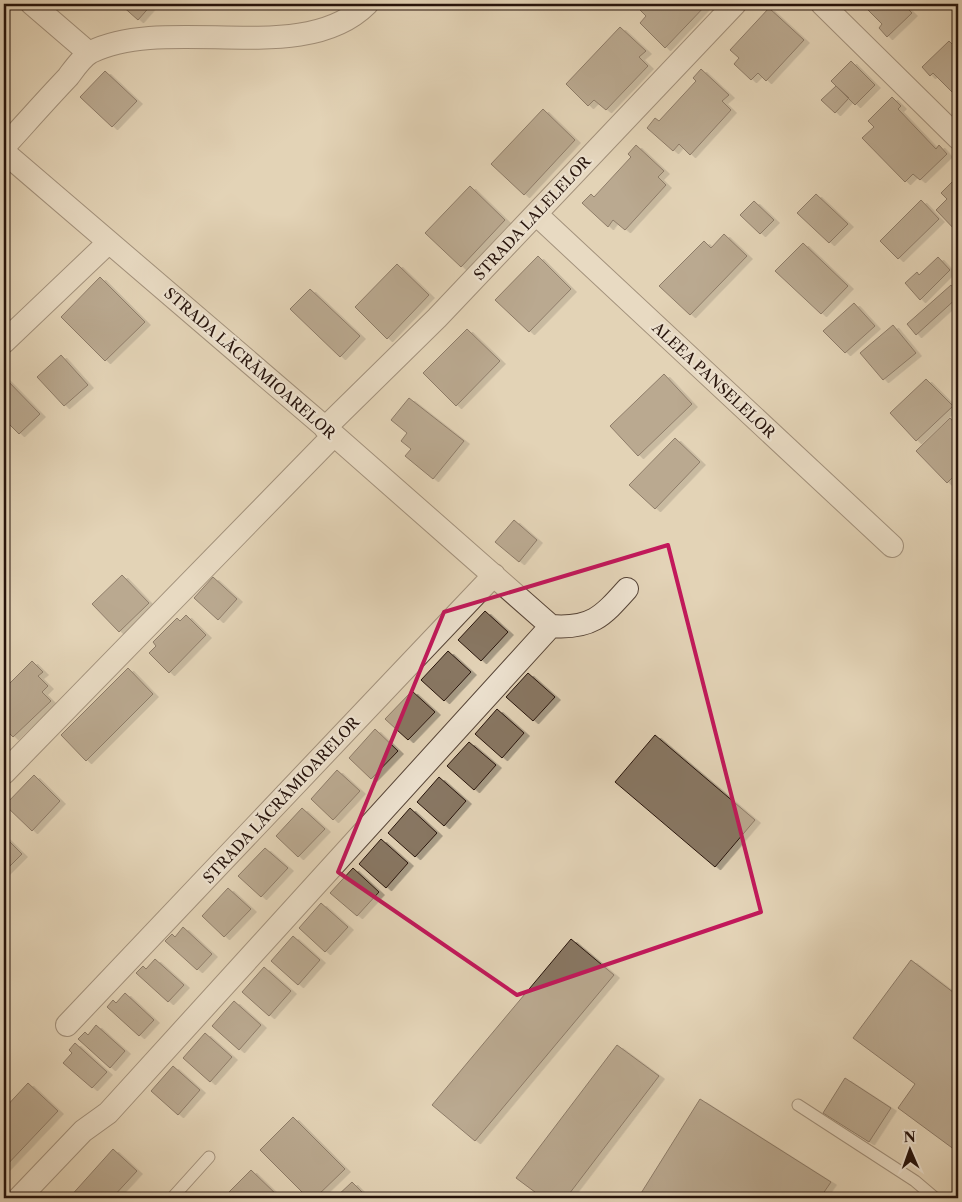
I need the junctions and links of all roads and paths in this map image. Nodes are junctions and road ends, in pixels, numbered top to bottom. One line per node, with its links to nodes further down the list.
1 (32, 4): 5 (street)
2 (367, 4): 5 (street)
3 (735, 4): 9 (street, STRADA LALELELOR)
4 (822, 4): 6 (street)
5 (89, 53): 7 (street)
6 (958, 138)
7 (4, 147)
8 (4, 152): 10 (street, STRADA LĂCRĂMIOARELOR)
9 (536, 214): 12 (street, STRADA LALELELOR); 13 (street, ALEEA PANSELELOR)
10 (109, 242): 11 (street); 12 (street, STRADA LĂCRĂMIOARELOR)
11 (4, 342)
12 (330, 432): 14 (street, STRADA LĂCRĂMIOARELOR); 17 (street, STRADA LALELELOR)
13 (892, 546)
14 (494, 575): 16 (street, STRADA LĂCRĂMIOARELOR); 18 (street, STRADA LĂCRĂMIOARELOR)
15 (627, 589): 16 (street)
16 (552, 626): 21 (street)
17 (4, 773)
18 (67, 1026)
19 (798, 1105): 23 (lane)
20 (209, 1157): 22 (lane)
21 (19, 1198)
22 (172, 1198)
23 (935, 1198)

